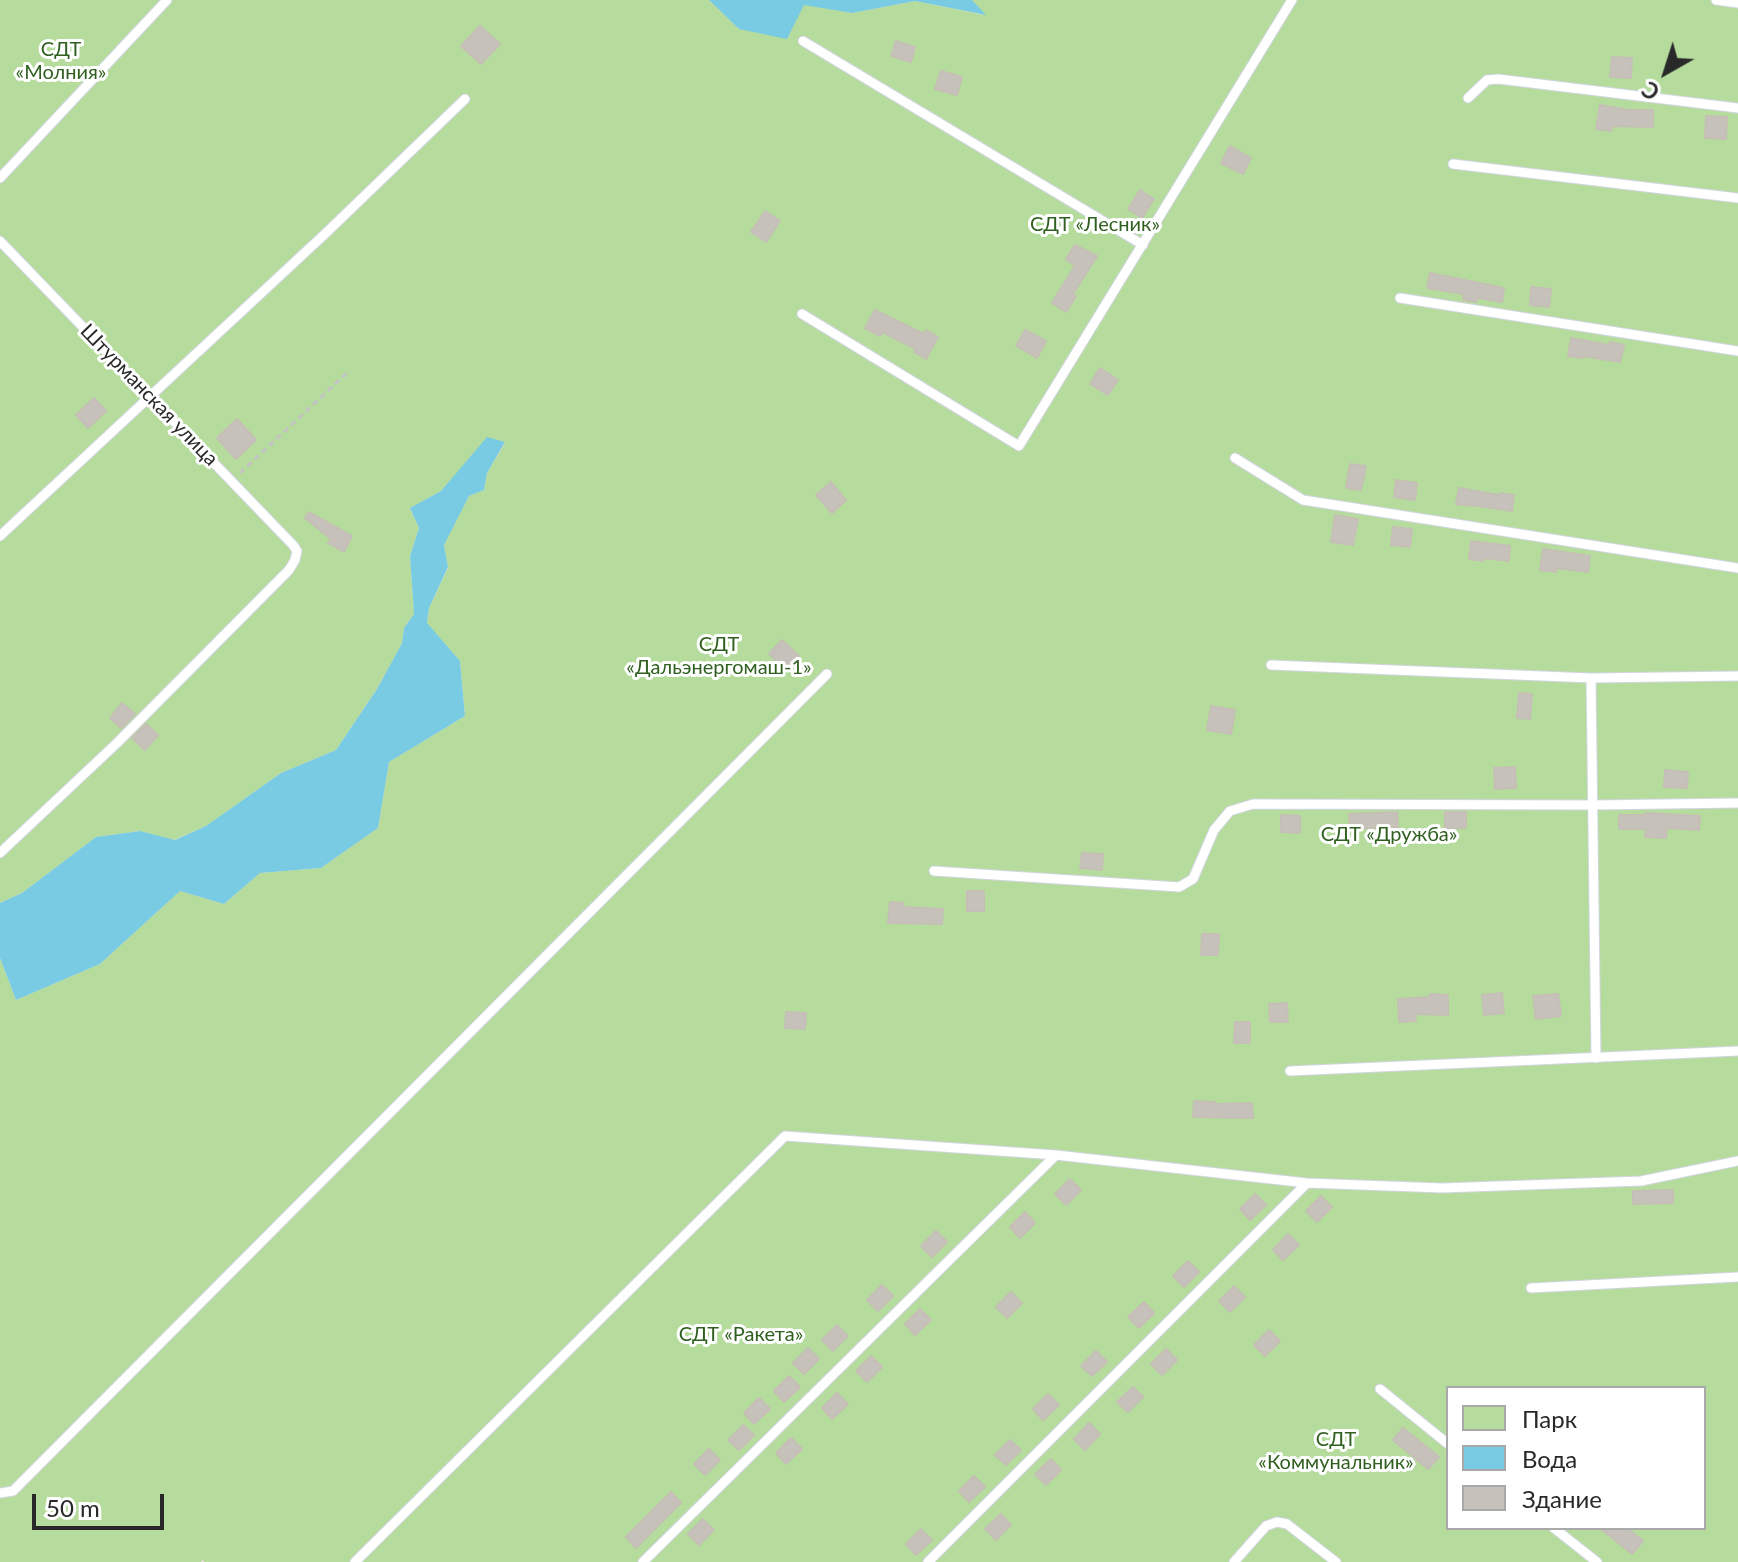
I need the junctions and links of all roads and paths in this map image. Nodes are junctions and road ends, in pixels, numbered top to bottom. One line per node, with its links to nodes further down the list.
1 (167, 0): 10 (lane)
2 (1292, 0): 13 (lane)
3 (1716, 0): 4 (lane)
4 (1738, 3)
5 (803, 41): 13 (lane)
6 (1468, 98): 8 (lane)
7 (465, 99): 18 (lane)
8 (1738, 108)
9 (1453, 164): 11 (lane)
10 (0, 178)
11 (1738, 198)
12 (0, 241): 18 (lane, Штурманская улица)
13 (1143, 245): 15 (lane)
14 (1400, 298): 16 (lane)
15 (802, 314)
16 (1738, 351)
17 (348, 372): 20 (path)
18 (150, 397): 20 (lane, Штурманская улица); 21 (lane)
19 (1235, 458): 22 (lane)
20 (232, 481): 29 (lane, Штурманская улица)
21 (0, 536)
22 (1738, 568)
23 (1271, 665): 26 (lane)
24 (827, 674): 41 (lane)
25 (1738, 676): 26 (lane)
26 (1591, 678): 28 (lane)
27 (1738, 803): 28 (lane)
28 (1593, 805): 30 (lane); 32 (lane)
29 (0, 853)
30 (934, 871)
31 (1738, 1051): 32 (lane)
32 (1596, 1058): 33 (lane)
33 (1290, 1071)
34 (1056, 1155): 36 (lane); 43 (lane); 44 (lane)
35 (1738, 1161): 36 (lane)
36 (1307, 1183): 45 (lane)
37 (1738, 1277): 38 (lane)
38 (1531, 1288)
39 (1380, 1389): 40 (lane)
40 (1446, 1442)
41 (0, 1493)
42 (1557, 1530): 48 (lane)
43 (355, 1562)
44 (643, 1562)
45 (928, 1562)
46 (1234, 1562): 47 (lane)
47 (1336, 1562)
48 (1597, 1562)

